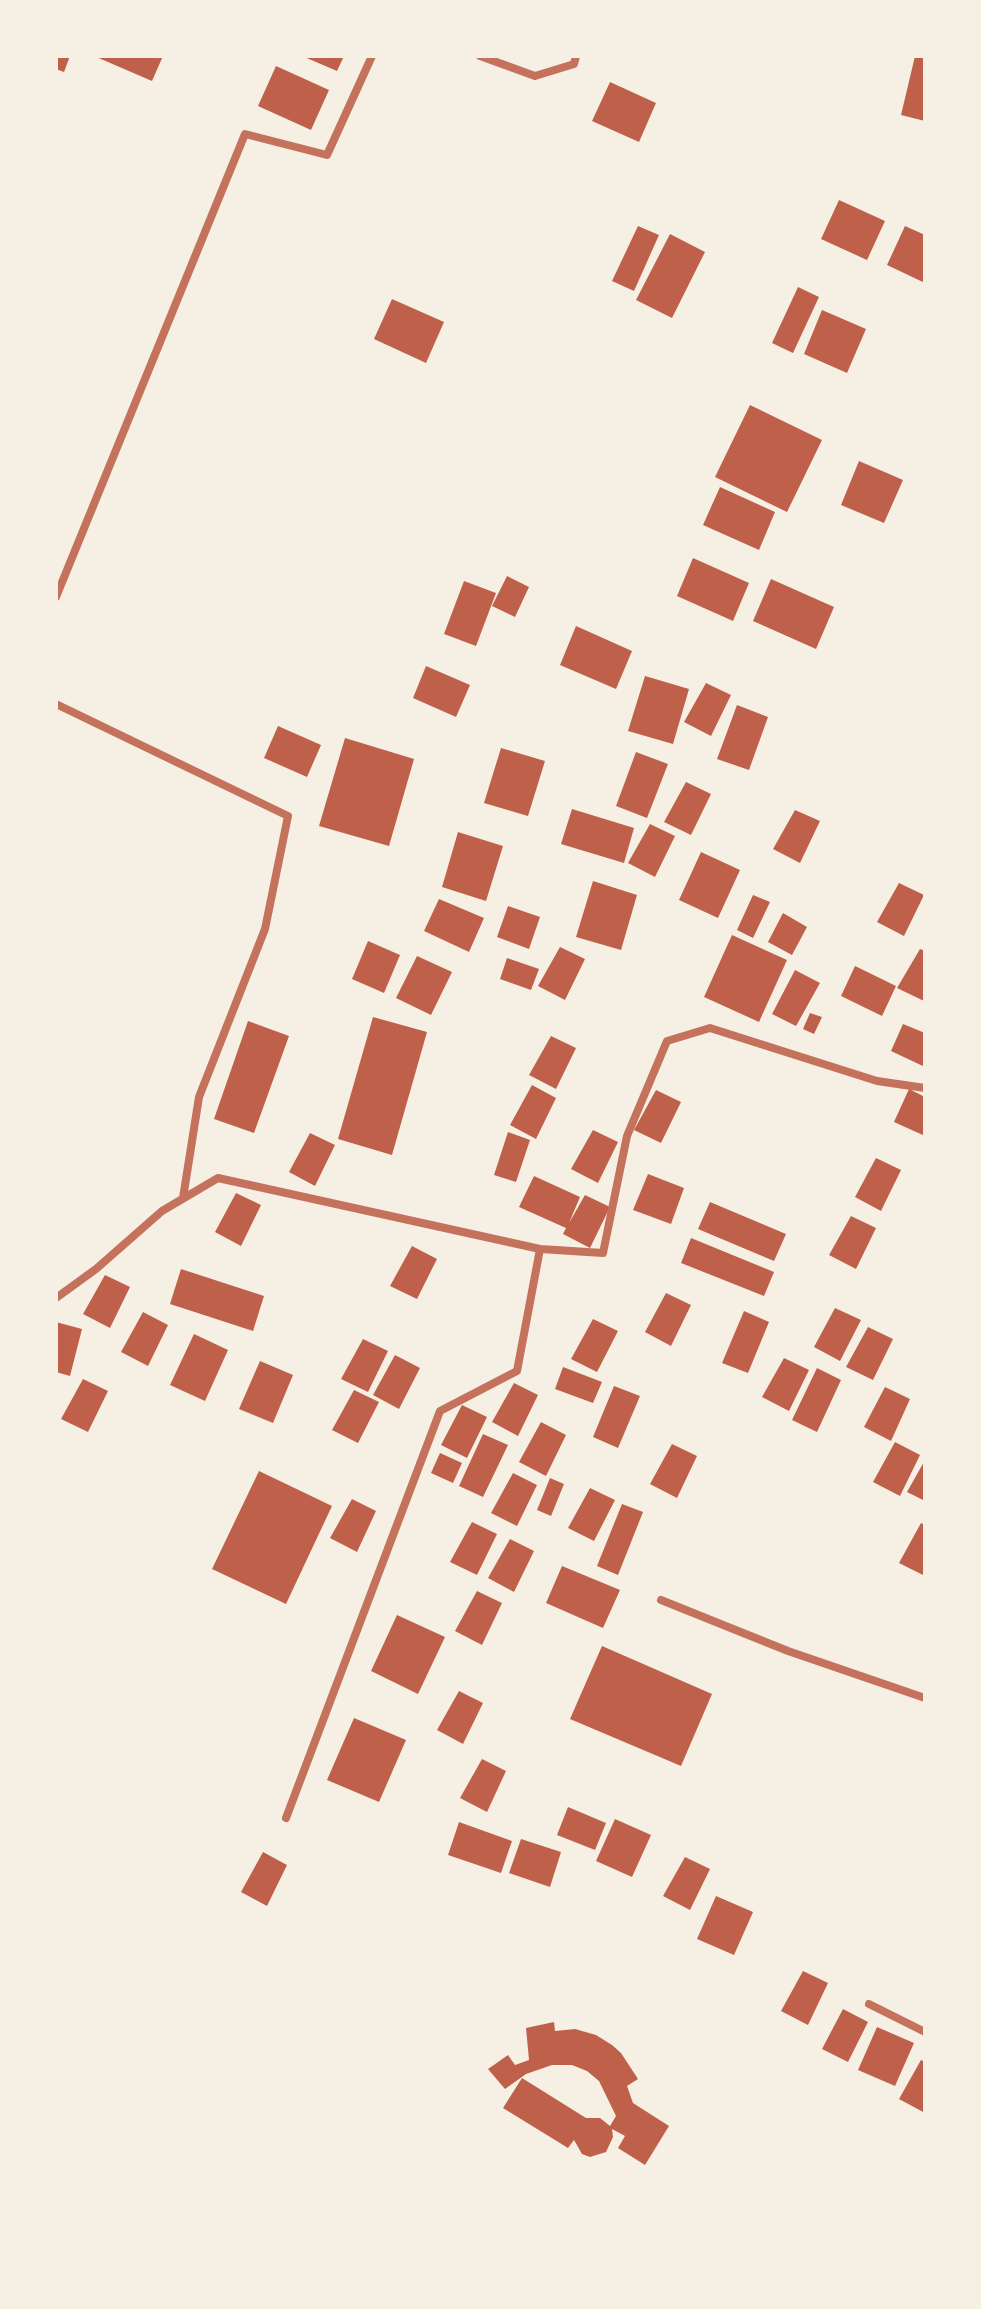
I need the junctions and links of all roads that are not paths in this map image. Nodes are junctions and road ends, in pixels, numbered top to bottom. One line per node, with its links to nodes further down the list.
1 (372, 56): 4 (street)
2 (480, 56): 3 (street)
3 (576, 56)
4 (56, 597)
5 (56, 704): 7 (street)
6 (925, 1088): 8 (street)
7 (183, 1198): 8 (street); 9 (street)
8 (540, 1249): 12 (street)
9 (56, 1298)
10 (661, 1600): 11 (street)
11 (925, 1698)
12 (286, 1818)
13 (869, 2004): 14 (street)
14 (925, 2032)

